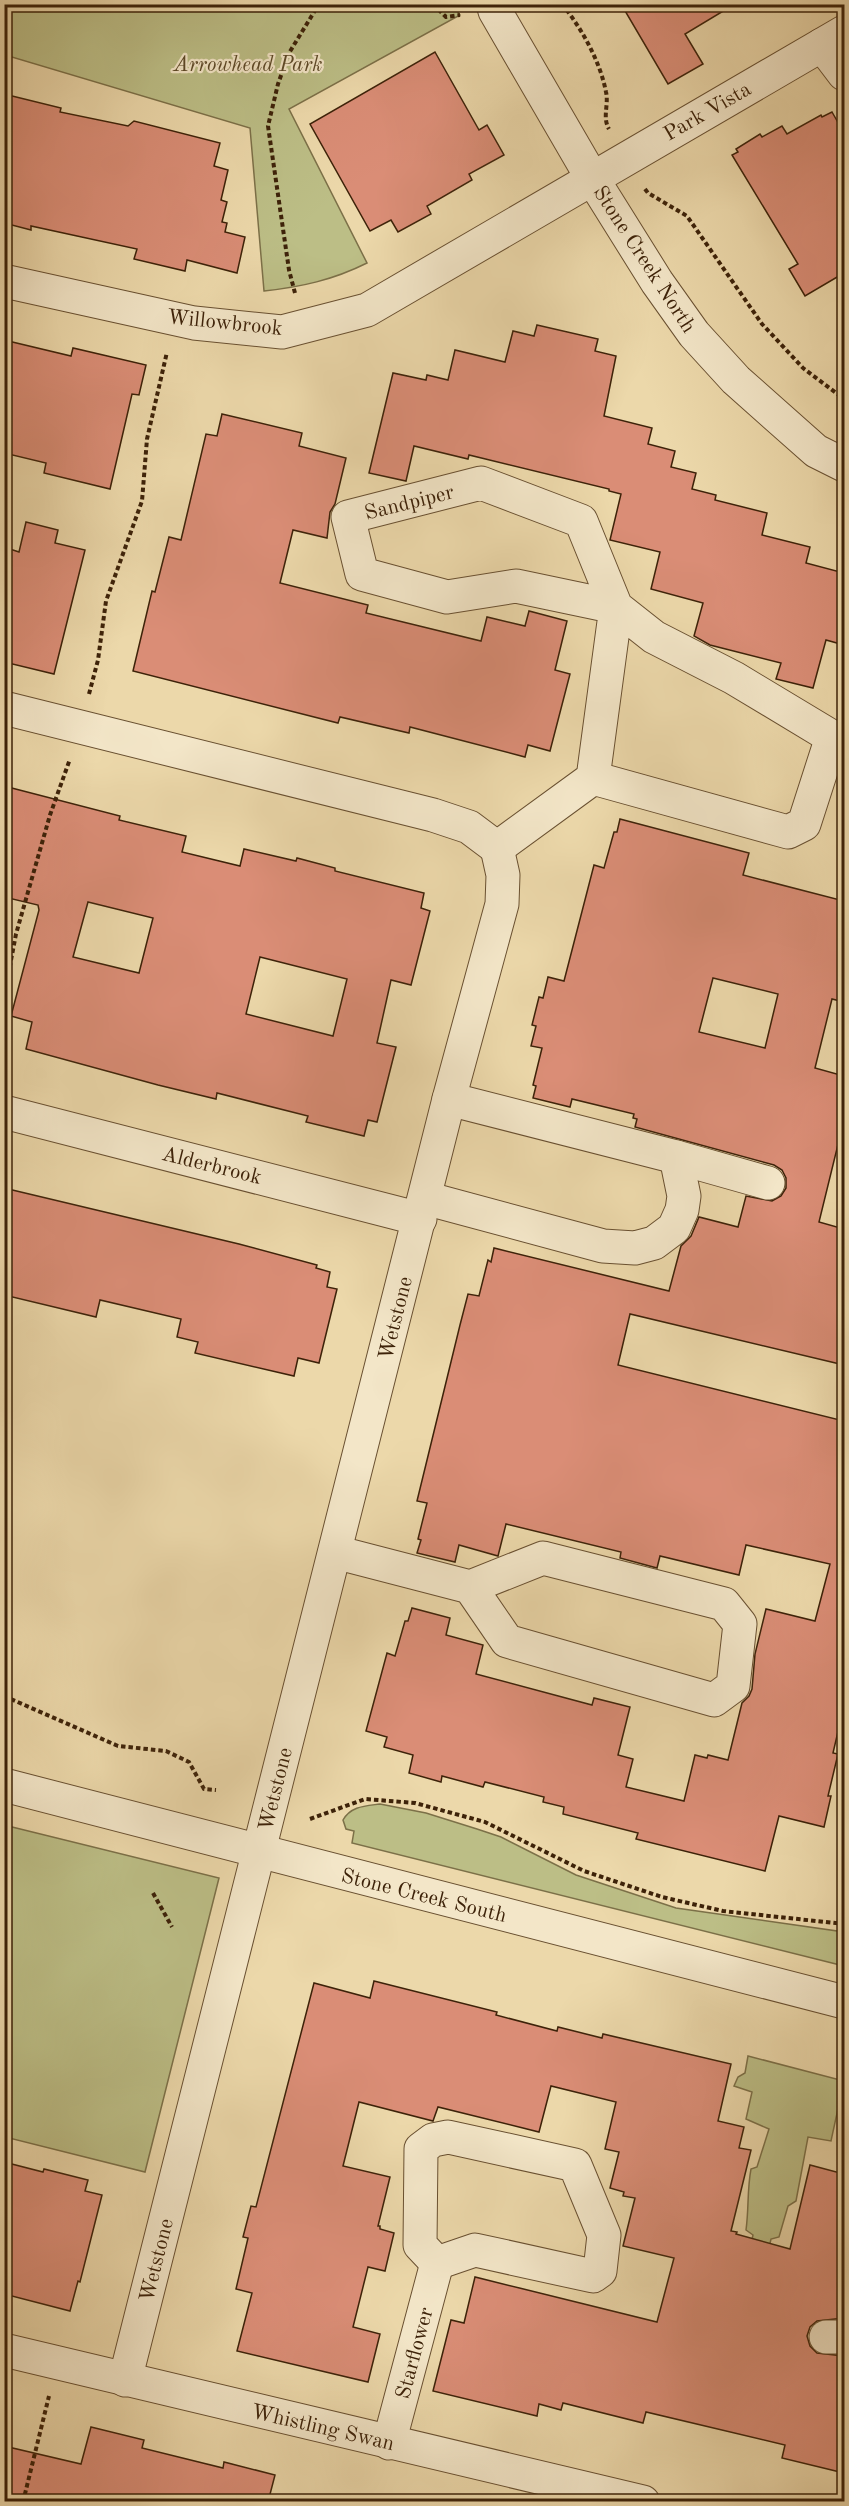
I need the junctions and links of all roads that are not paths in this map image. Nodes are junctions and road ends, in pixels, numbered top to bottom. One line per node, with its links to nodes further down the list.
1 (492, 6): 4 (street, Stone Creek North)
2 (833, 39): 3 (street, Park Vista); 4 (street, Park Vista)
3 (844, 74)
4 (592, 178): 5 (street, Willowbrook); 6 (street, Stone Creek North)
5 (4, 281)
6 (844, 465)
7 (616, 607): 7 (street, Sandpiper); 9 (street, Sandpiper); 9 (street, Sandpiper)
8 (4, 708): 10 (street)
9 (593, 778): 10 (street)
10 (497, 848): 11 (street, Wetstone)
11 (448, 1099): 13 (street); 15 (street, Wetstone)
12 (4, 1112): 15 (street, Alderbrook)
13 (676, 1157): 14 (street); 15 (street)
14 (768, 1183)
15 (422, 1209): 16 (street, Wetstone)
16 (335, 1552): 17 (street); 19 (street, Wetstone)
17 (470, 1587): 17 (street)
18 (4, 1785): 19 (street, Stone Creek South)
19 (258, 1852): 20 (street, Stone Creek South); 23 (street, Wetstone)
20 (844, 2002)
21 (437, 2263): 21 (street); 24 (street, Starflower)
22 (4, 2350): 23 (street, Whistling Swan)
23 (125, 2380): 24 (street, Whistling Swan)
24 (389, 2443): 25 (street, Whistling Swan)
25 (643, 2502)

